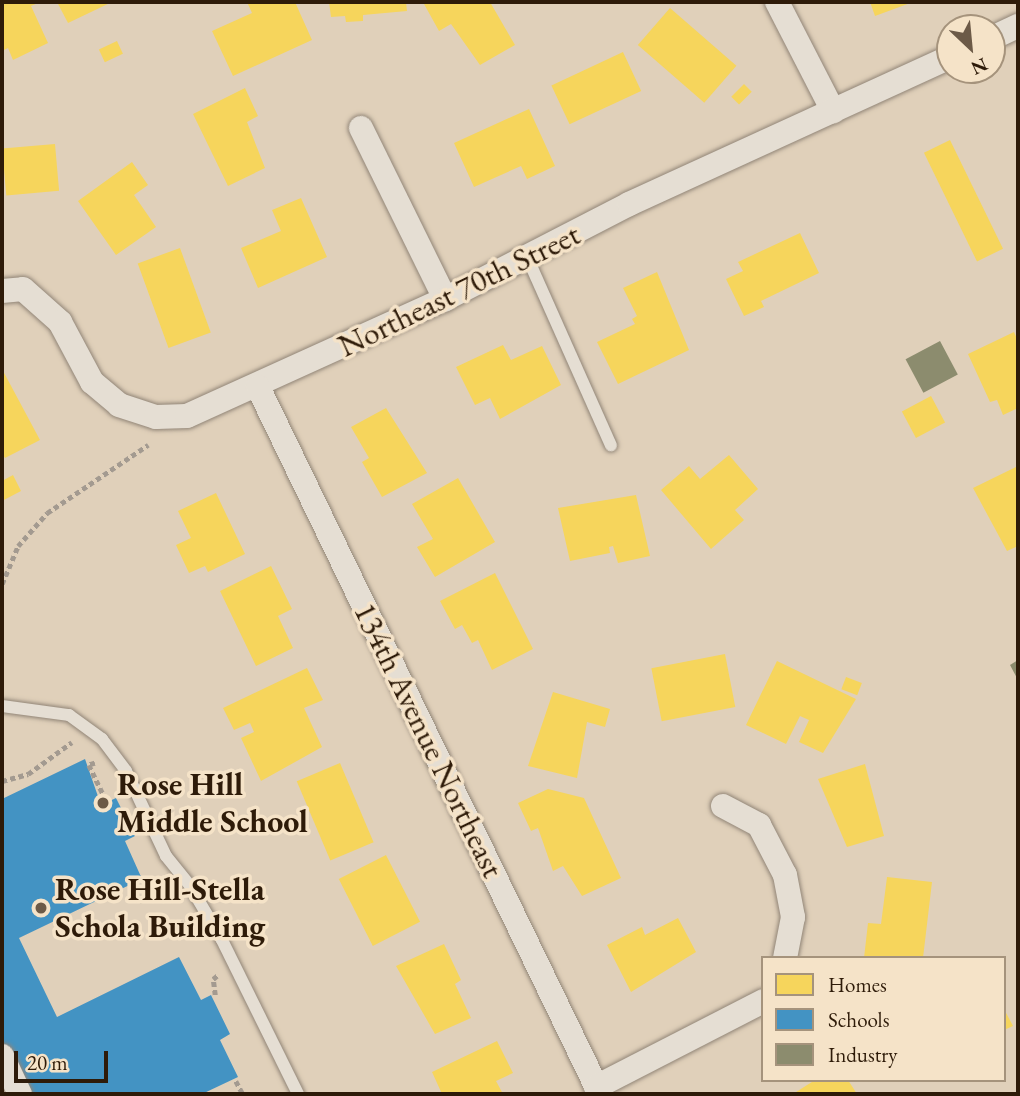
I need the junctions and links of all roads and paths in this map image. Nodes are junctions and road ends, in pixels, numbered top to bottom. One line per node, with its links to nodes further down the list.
1 (778, 2): 3 (street)
2 (936, 63): 3 (street, Northeast 70th Street)
3 (833, 111): 5 (street, Northeast 70th Street)
4 (361, 128): 7 (street)
5 (528, 259): 7 (street, Northeast 70th Street); 10 (lane)
6 (2, 291): 8 (street, Northeast 70th Street)
7 (445, 299): 8 (street, Northeast 70th Street)
8 (258, 387): 24 (street, 134th Avenue Northeast)
9 (149, 444): 11 (path)
10 (611, 445)
11 (2, 584)
12 (2, 706): 27 (lane)
13 (75, 740): 15 (path)
14 (91, 769): 16 (path)
15 (2, 781)
16 (107, 802)
17 (723, 806): 18 (street)
18 (785, 956)
19 (213, 979): 20 (path)
20 (215, 995)
21 (761, 1002): 24 (street)
22 (2, 1056): 25 (street)
23 (236, 1081): 26 (path)
24 (598, 1091)
25 (20, 1094)
26 (243, 1094)
27 (298, 1094)

